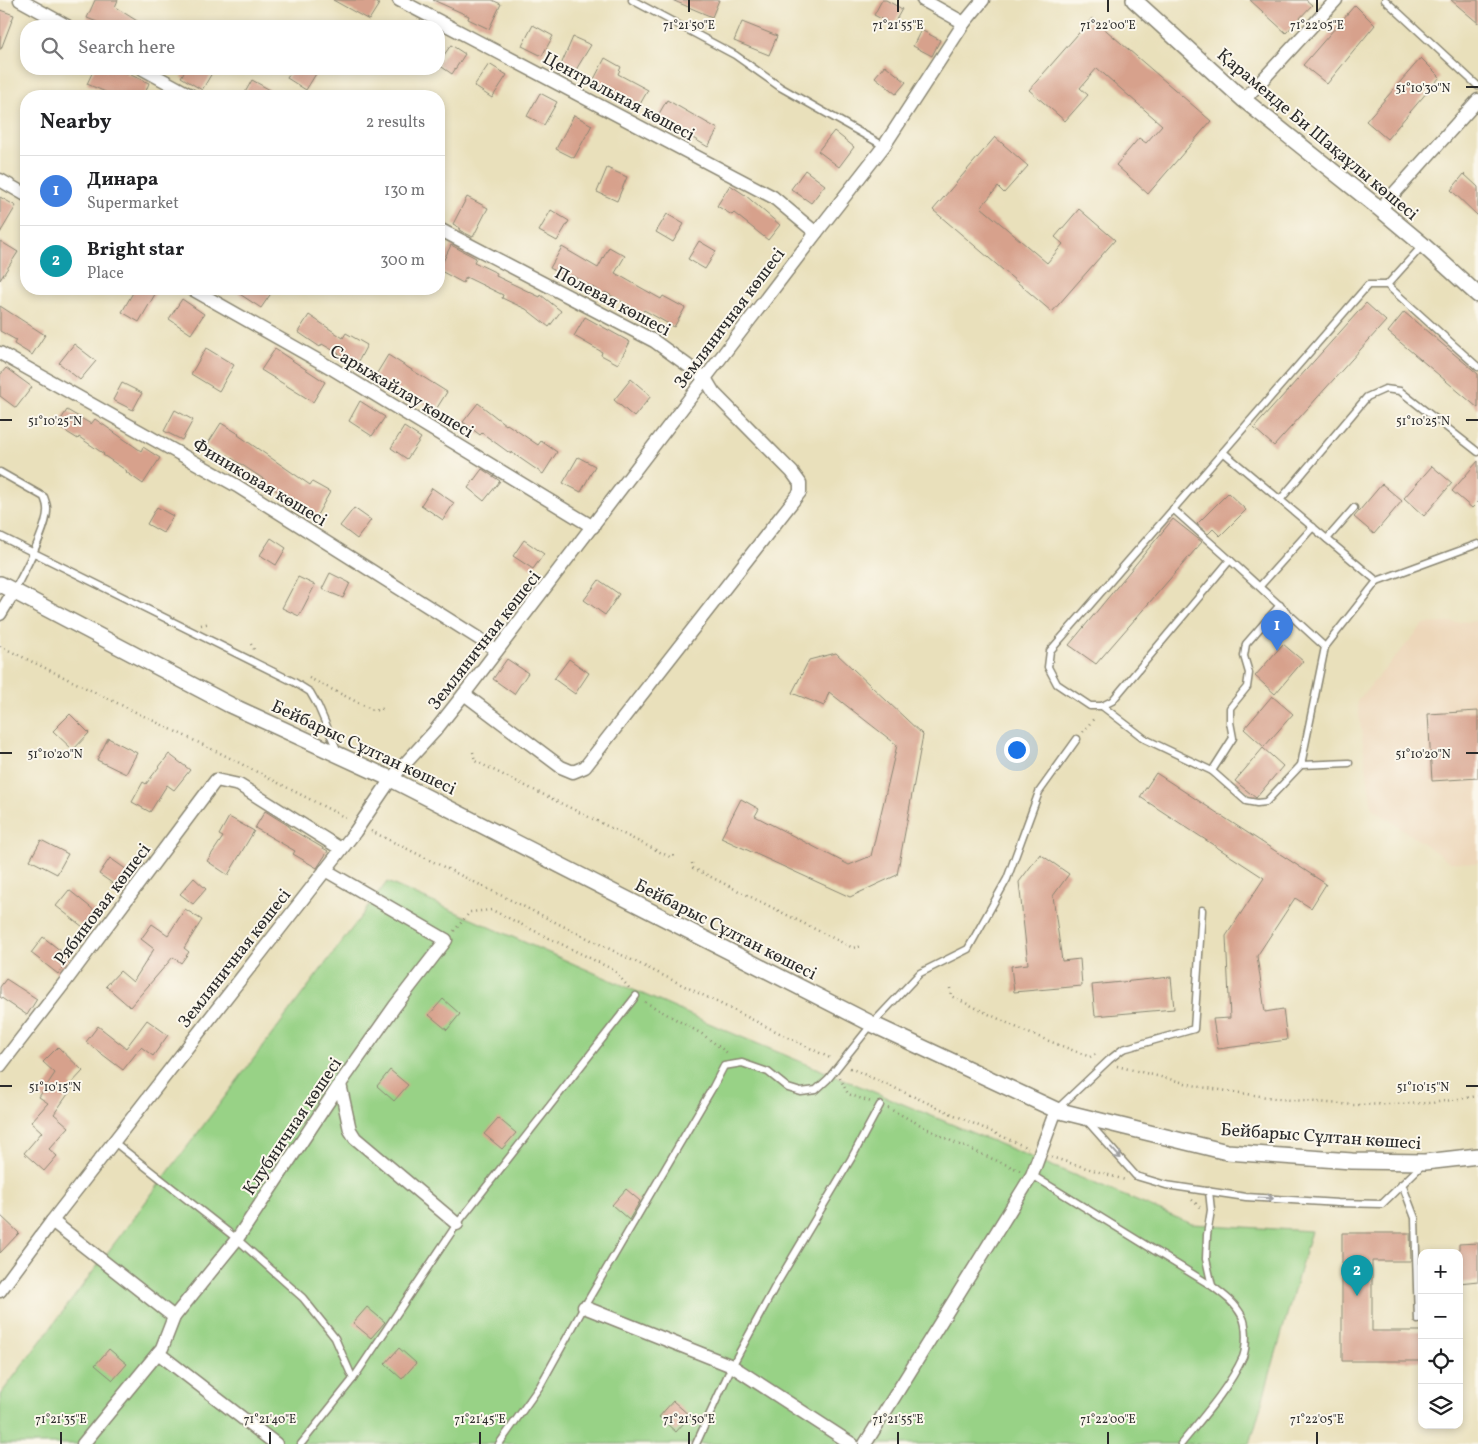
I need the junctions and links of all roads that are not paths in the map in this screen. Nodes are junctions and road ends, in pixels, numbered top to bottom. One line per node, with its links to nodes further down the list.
1 (20, 0): 9 (street)
2 (399, 0): 10 (street, Центральная көшесі)
3 (632, 0): 18 (lane)
4 (923, 0): 11 (street)
5 (983, 0): 11 (street, Земляничная көшесі)
6 (1134, 0): 16 (street, Қараменде Би Шақаұлы көшесі)
7 (1336, 0): 16 (street)
8 (1385, 0): 14 (lane)
9 (56, 20)
10 (437, 20)
11 (964, 23): 18 (street, Земляничная көшесі)
12 (445, 24): 23 (street, Центральная көшесі)
13 (154, 75): 15 (street)
14 (1478, 86)
15 (181, 90)
16 (1244, 100): 21 (street, Қараменде Би Шақаұлы көшесі)
17 (1478, 100): 21 (street)
18 (884, 146): 23 (street, Земляничная көшесі)
19 (0, 180): 20 (street)
20 (20, 192)
21 (1380, 209): 24 (street, Қараменде Би Шақаұлы көшесі)
22 (445, 233): 30 (street, Полевая көшесі)
23 (816, 233): 30 (street, Земляничная көшесі)
24 (1423, 245): 25 (lane); 27 (street, Қараменде Би Шақаұлы көшесі)
25 (1388, 285): 29 (lane); 31 (lane)
26 (203, 295): 37 (street, Сарыжайлау көшесі)
27 (1478, 295)
28 (0, 352): 51 (street, Финиковая көшесі)
29 (1478, 366)
30 (705, 378): 37 (street, Земляничная көшесі); 52 (street, Полевая көшесі)
31 (1223, 452): 34 (lane); 36 (lane)
32 (1478, 452): 34 (lane)
33 (0, 472): 42 (lane)
34 (1280, 500): 38 (lane)
35 (1354, 508): 40 (lane)
36 (1174, 509): 43 (lane); 53 (lane)
37 (593, 526): 51 (street, Земляничная көшесі)
38 (1312, 527): 40 (lane); 46 (lane)
39 (0, 536): 42 (lane)
40 (1327, 539): 44 (lane)
41 (1478, 544): 44 (lane)
42 (34, 552): 47 (lane); 55 (lane)
43 (1230, 560): 46 (lane); 53 (lane)
44 (1377, 581): 50 (lane)
45 (0, 584): 47 (street, Бейбарыс Сұлтан көшесі)
46 (1260, 586): 48 (lane)
47 (14, 591): 49 (street); 55 (street, Бейбарыс Сұлтан көшесі)
48 (1280, 605): 50 (lane); 58 (lane)
49 (0, 614)
50 (1325, 647): 57 (lane)
51 (497, 650): 52 (street, Земляничная көшесі)
52 (464, 694): 59 (street, Земляничная көшесі)
53 (1102, 706): 58 (lane)
54 (1077, 739): 64 (lane)
55 (339, 755): 59 (street, Бейбарыс Сұлтан көшесі)
56 (1349, 763): 57 (lane)
57 (1301, 765): 58 (lane)
58 (1212, 771)
59 (391, 779): 60 (street, Земляничная көшесі); 64 (street, Бейбарыс Сұлтан көшесі)
60 (341, 849): 61 (street, Земляничная көшесі); 65 (street, Рябиновая көшесі)
61 (324, 870): 66 (street, Клубничная көшесі); 70 (street, Земляничная көшесі)
62 (1202, 910): 68 (lane)
63 (636, 996): 77 (lane)
64 (872, 1024): 68 (street, Бейбарыс Сұлтан көшесі); 81 (lane)
65 (0, 1066)
66 (340, 1084): 77 (street); 78 (street, Клубничная көшесі)
67 (880, 1104): 85 (lane)
68 (1056, 1110): 69 (street, Бейбарыс Сұлтан көшесі); 73 (street)
69 (1084, 1117): 72 (street, Бейбарыс Сұлтан көшесі); 75 (lane, one-way to 75)
70 (114, 1142): 76 (street, Земляничная көшесі); 78 (lane)
71 (1478, 1156): 72 (street, Бейбарыс Сұлтан көшесі)
72 (1425, 1162): 74 (lane)
73 (1032, 1175): 79 (lane); 93 (street)
74 (1402, 1184): 75 (lane, one-way to 74); 83 (lane)
75 (1209, 1191): 79 (lane)
76 (52, 1221): 80 (street, Земляничная көшесі); 82 (street)
77 (457, 1224): 86 (lane)
78 (236, 1239): 82 (street, Клубничная көшесі); 86 (lane)
79 (1212, 1286): 94 (lane)
80 (0, 1291)
81 (584, 1307): 85 (street); 90 (lane)
82 (174, 1317): 84 (street, Клубничная көшесі)
83 (1418, 1320)
84 (158, 1353): 87 (street, Клубничная көшесі); 88 (street)
85 (732, 1366): 91 (lane); 92 (street)
86 (353, 1379): 89 (lane)
87 (83, 1444)
88 (276, 1444)
89 (301, 1444)
90 (499, 1444)
91 (696, 1444)
92 (852, 1444)
93 (865, 1444)
94 (1181, 1444)

